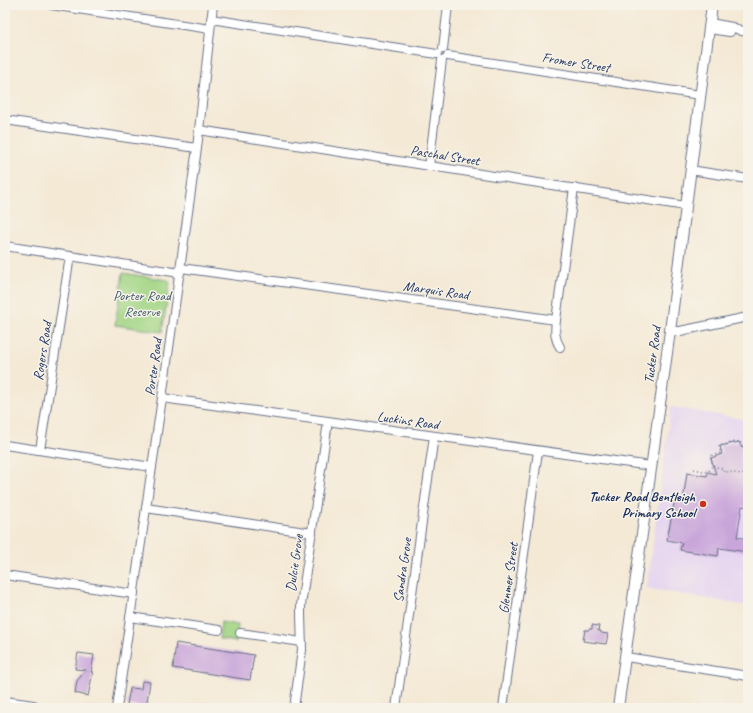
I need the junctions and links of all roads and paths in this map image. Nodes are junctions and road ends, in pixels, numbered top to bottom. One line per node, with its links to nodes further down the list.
1 (51, 5): 7 (street)
2 (213, 5): 5 (street, Porter Road)
3 (448, 5): 9 (street)
4 (712, 5): 6 (street, Tucker Road)
5 (212, 19): 7 (street, Porter Road); 9 (street, Fromer Street)
6 (709, 26): 8 (street); 10 (street, Tucker Road)
7 (210, 29): 12 (street, Porter Road)
8 (745, 31)
9 (442, 55): 10 (street, Fromer Street); 14 (street)
10 (700, 95): 15 (street, Tucker Road)
11 (5, 120): 13 (street)
12 (200, 130): 13 (street, Porter Road); 14 (street, Paschal Street)
13 (197, 148): 21 (street, Porter Road)
14 (429, 166): 17 (street, Paschal Street)
15 (690, 170): 16 (street); 18 (street, Tucker Road)
16 (748, 179)
17 (574, 188): 18 (street, Paschal Street); 23 (street)
18 (686, 206): 24 (street, Tucker Road)
19 (5, 246): 20 (street, Marquis Road)
20 (70, 256): 21 (street, Marquis Road); 31 (street, Rogers Road)
21 (180, 270): 23 (street, Marquis Road); 26 (street, Porter Road)
22 (748, 317): 24 (street)
23 (556, 320): 25 (street)
24 (670, 331): 33 (street, Tucker Road)
25 (560, 347)
26 (162, 398): 27 (street, Luckins Road); 35 (street, Porter Road)
27 (328, 422): 28 (street, Luckins Road); 39 (street, Dulcie Grove)
28 (434, 436): 32 (street, Luckins Road); 52 (street, Sandra Grove)
29 (5, 445): 31 (street)
30 (748, 446): 34 (path)
31 (40, 450): 35 (street)
32 (538, 451): 33 (street, Luckins Road); 53 (street, Glenmer Street)
33 (651, 466): 46 (street, Tucker Road)
34 (713, 466): 36 (path); 37 (path)
35 (152, 467): 38 (street, Porter Road)
36 (694, 469)
37 (748, 475)
38 (146, 508): 39 (street); 41 (street, Porter Road)
39 (312, 533): 45 (street, Dulcie Grove)
40 (5, 574): 41 (street)
41 (134, 594): 42 (street, Porter Road)
42 (130, 617): 43 (street); 50 (street, Porter Road)
43 (219, 630)
44 (240, 633): 45 (street)
45 (302, 642): 51 (street, Dulcie Grove)
46 (626, 656): 47 (street); 54 (street, Tucker Road)
47 (748, 676)
48 (5, 704): 49 (highway)
49 (33, 708)
50 (116, 708)
51 (294, 708)
52 (396, 708)
53 (503, 708)
54 (618, 708)

